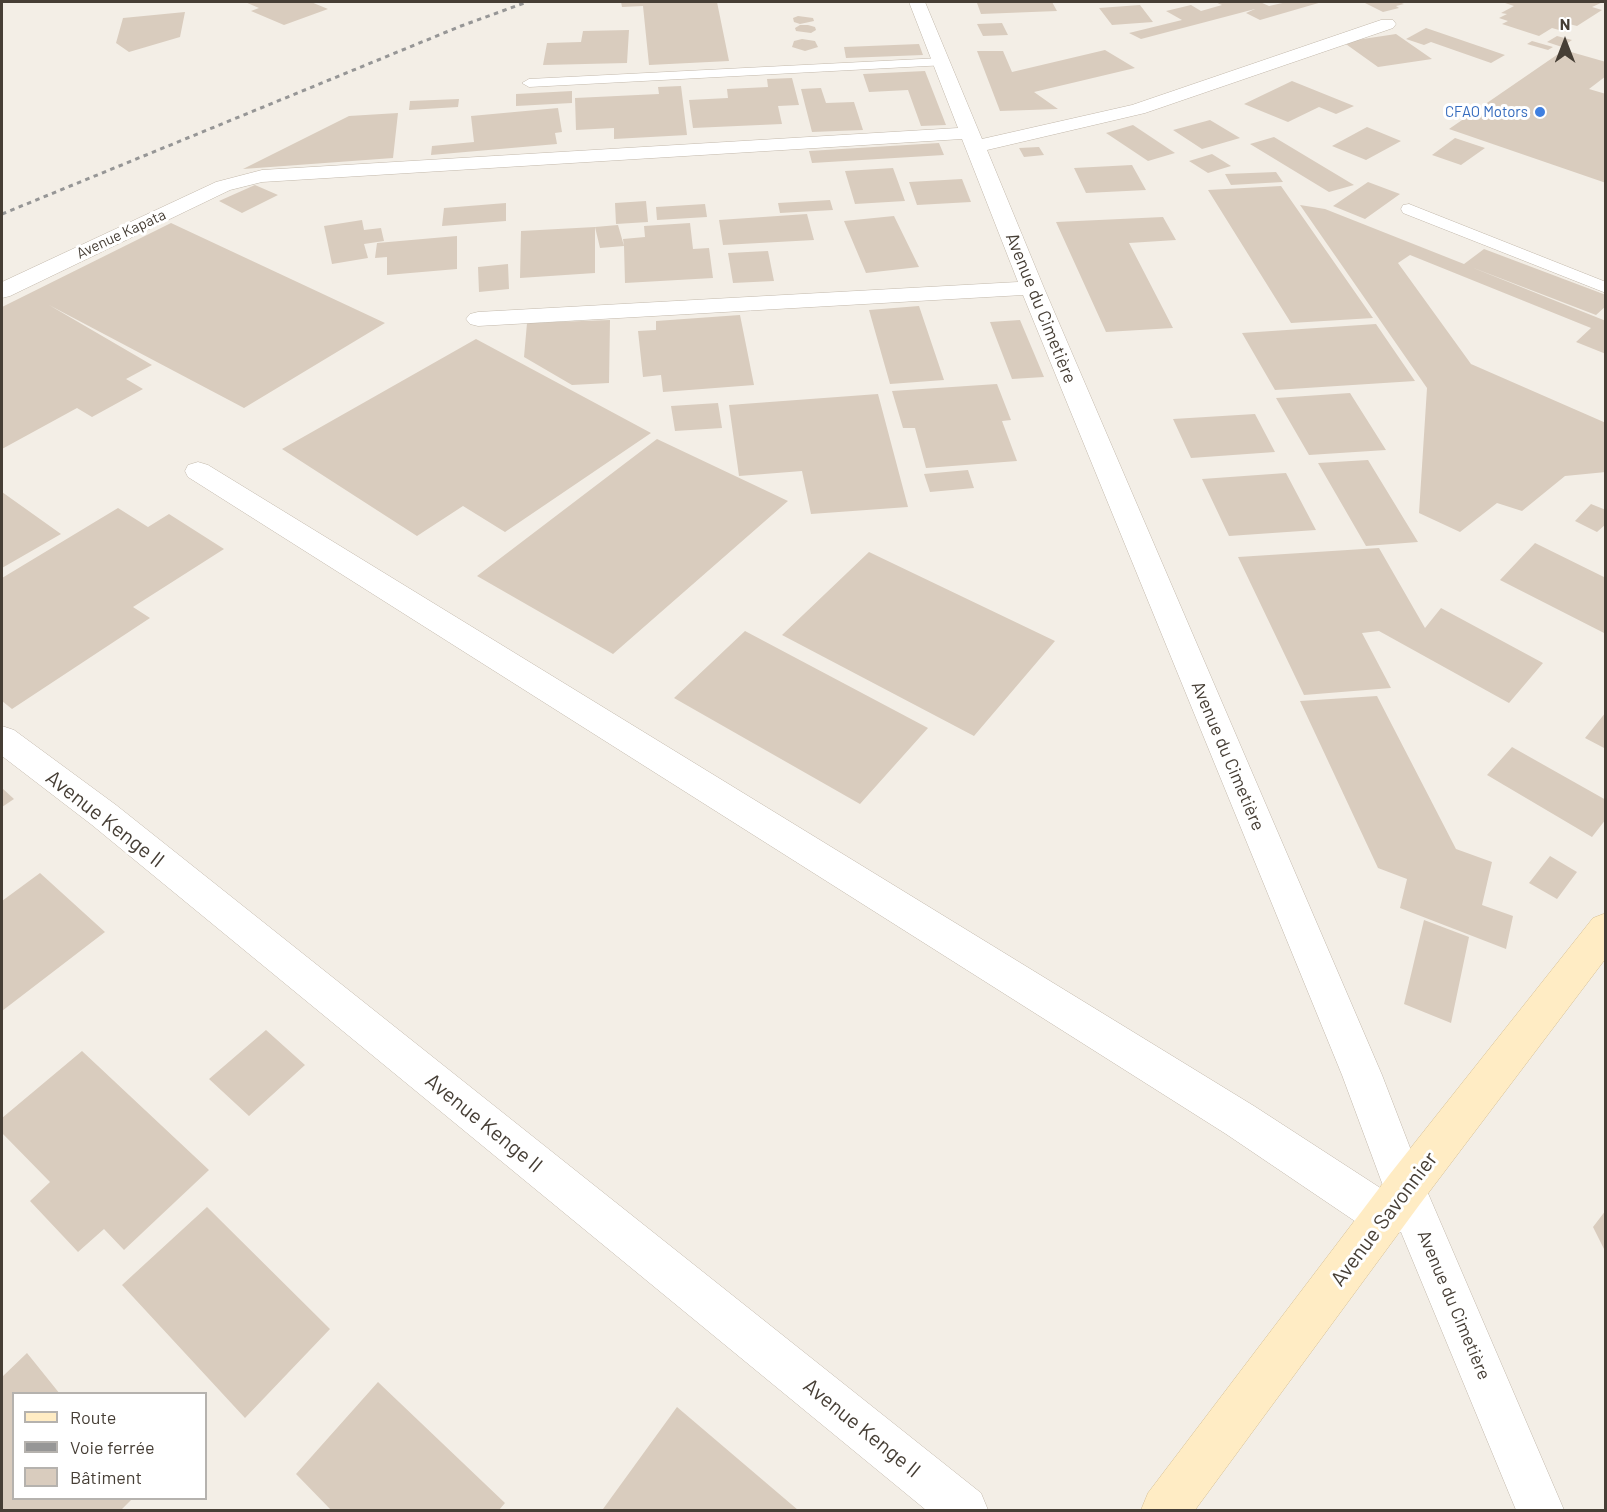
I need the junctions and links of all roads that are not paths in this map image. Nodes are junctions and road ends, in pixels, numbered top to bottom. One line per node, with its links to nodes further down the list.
1 (917, 2): 3 (street, Avenue du Cimetière)
2 (1387, 24): 5 (street, Avenue Kapata)
3 (941, 62): 4 (lane); 5 (street, Avenue du Cimetière)
4 (529, 83)
5 (972, 140): 7 (street, Avenue du Cimetière); 9 (street, Avenue Kapata)
6 (1409, 209): 8 (lane)
7 (1032, 288): 10 (street); 14 (street, Avenue du Cimetière)
8 (1605, 288)
9 (2, 291)
10 (477, 319)
11 (198, 471): 14 (street)
12 (2, 740): 15 (street, Avenue Kenge II)
13 (1605, 929): 14 (street, Avenue Savonnier)
14 (1396, 1203): 16 (street, Avenue Savonnier); 17 (street, Avenue du Cimetière)
15 (963, 1510)
16 (1166, 1510)
17 (1540, 1510)

